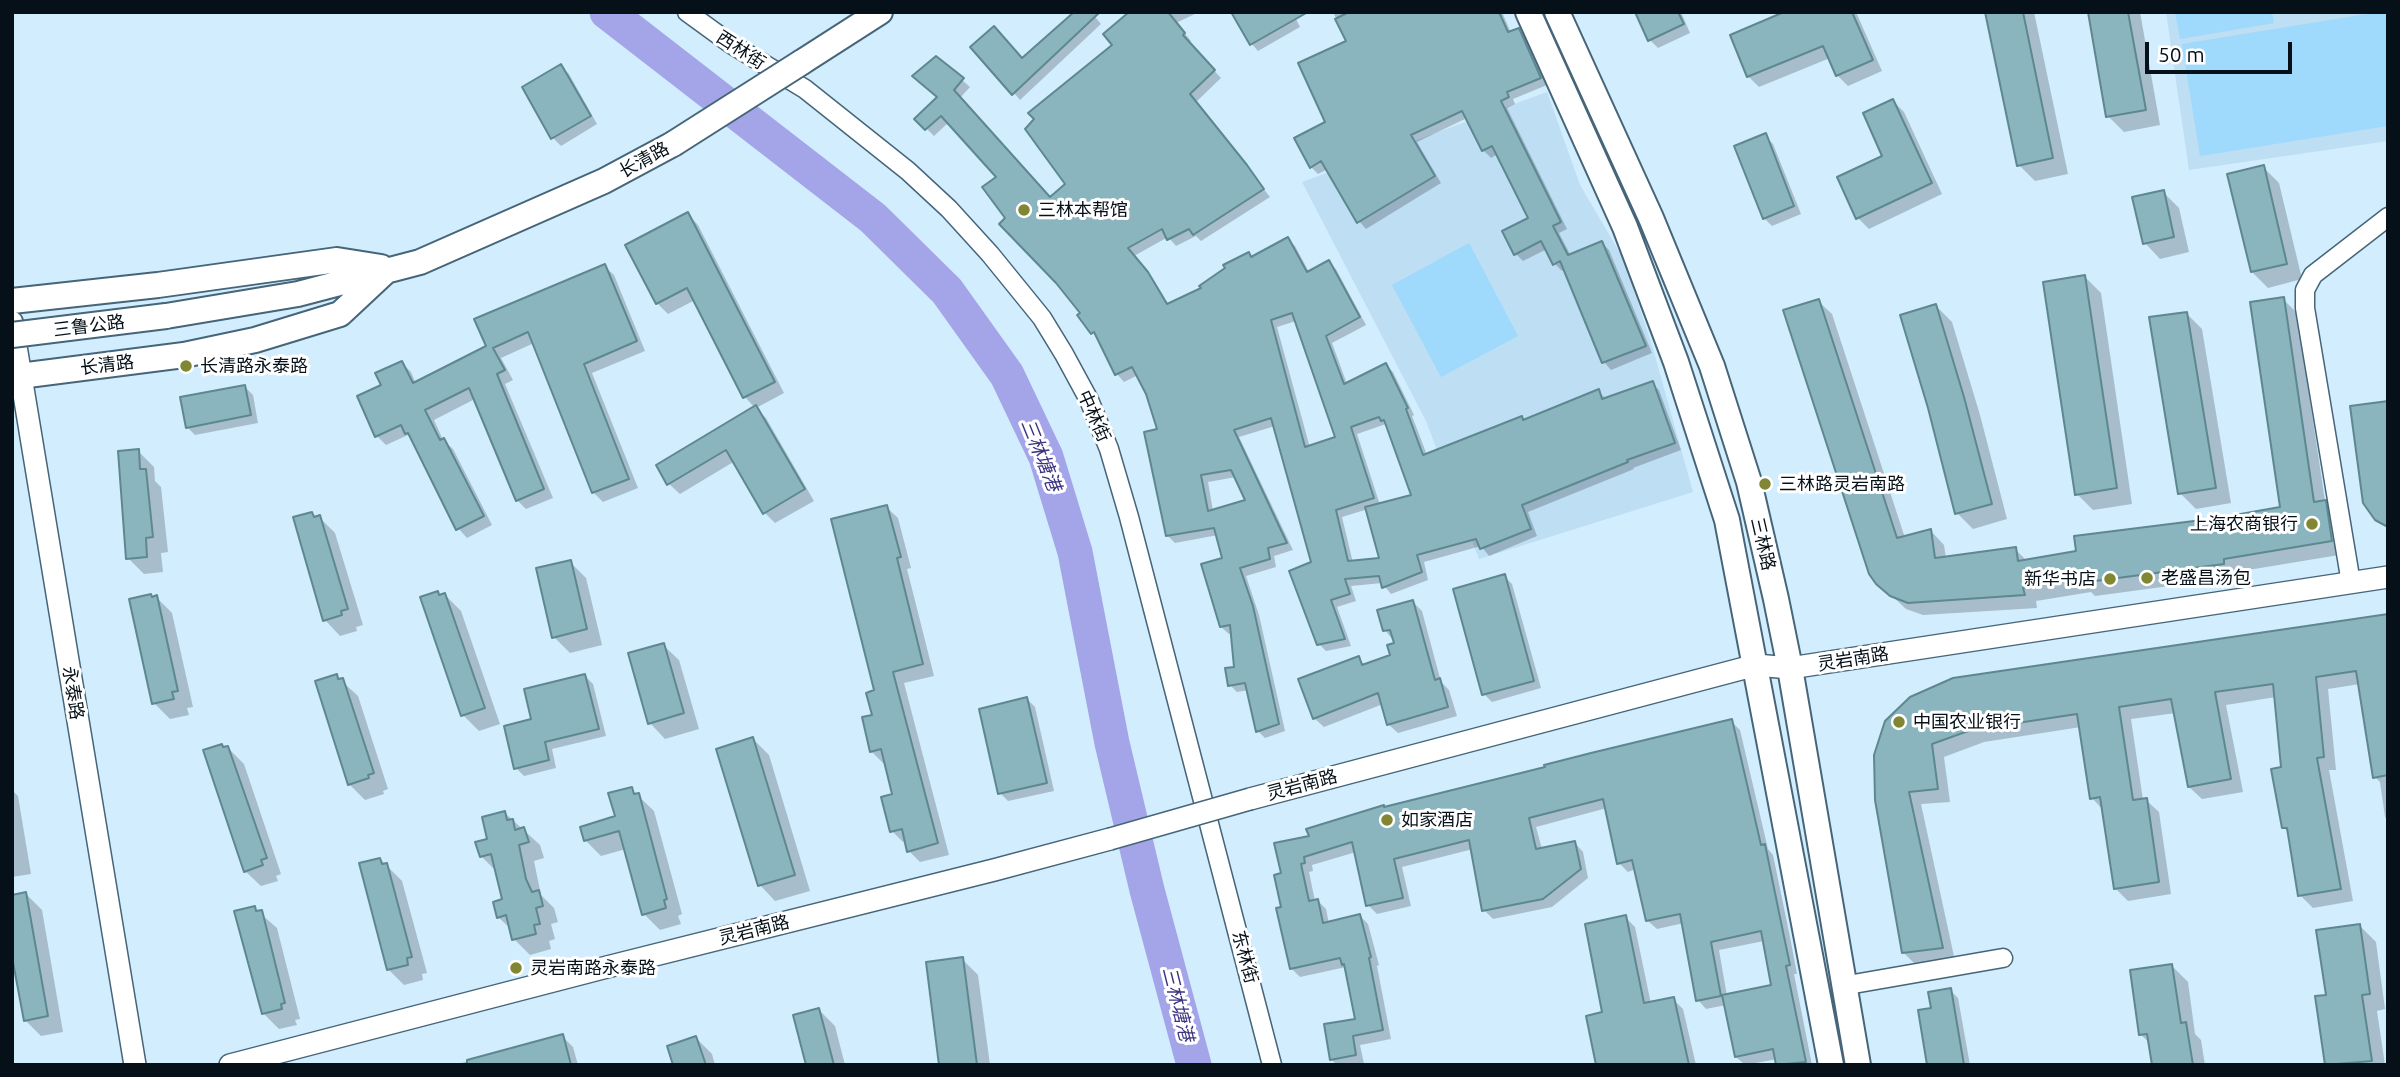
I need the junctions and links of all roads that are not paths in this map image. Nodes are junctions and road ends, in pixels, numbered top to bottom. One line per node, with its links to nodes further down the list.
1 (687, 12): 5 (street, 西林街)
2 (880, 12): 5 (main road, 长清路)
3 (1528, 12): 15 (main road, 三林路)
4 (1557, 12): 16 (main road, 三林路)
5 (800, 73): 7 (main road, 长清路, bridge); 17 (street, 中林街)
6 (2388, 218): 14 (street)
7 (388, 269): 8 (main road, 长清路); 9 (main road, 长清路); 12 (main road, 长清路)
8 (12, 301)
9 (166, 316): 11 (main road, 三鲁公路, bridge)
10 (12, 322): 12 (street, 永泰路)
11 (12, 335)
12 (17, 377): 20 (street, 永泰路)
13 (2388, 577): 14 (street, 灵岩南路)
14 (2351, 583): 16 (street, 灵岩南路)
15 (1756, 665): 16 (street, 灵岩南路); 21 (street, 灵岩南路, bridge); 23 (main road, 三林路)
16 (1790, 668): 19 (main road, 三林路)
17 (1216, 849): 22 (street, 东林街)
18 (2003, 958): 19 (street)
19 (1842, 986): 24 (main road, 三林路)
20 (135, 1065)
21 (230, 1065)
22 (1272, 1065)
23 (1831, 1065)
24 (1858, 1065)

